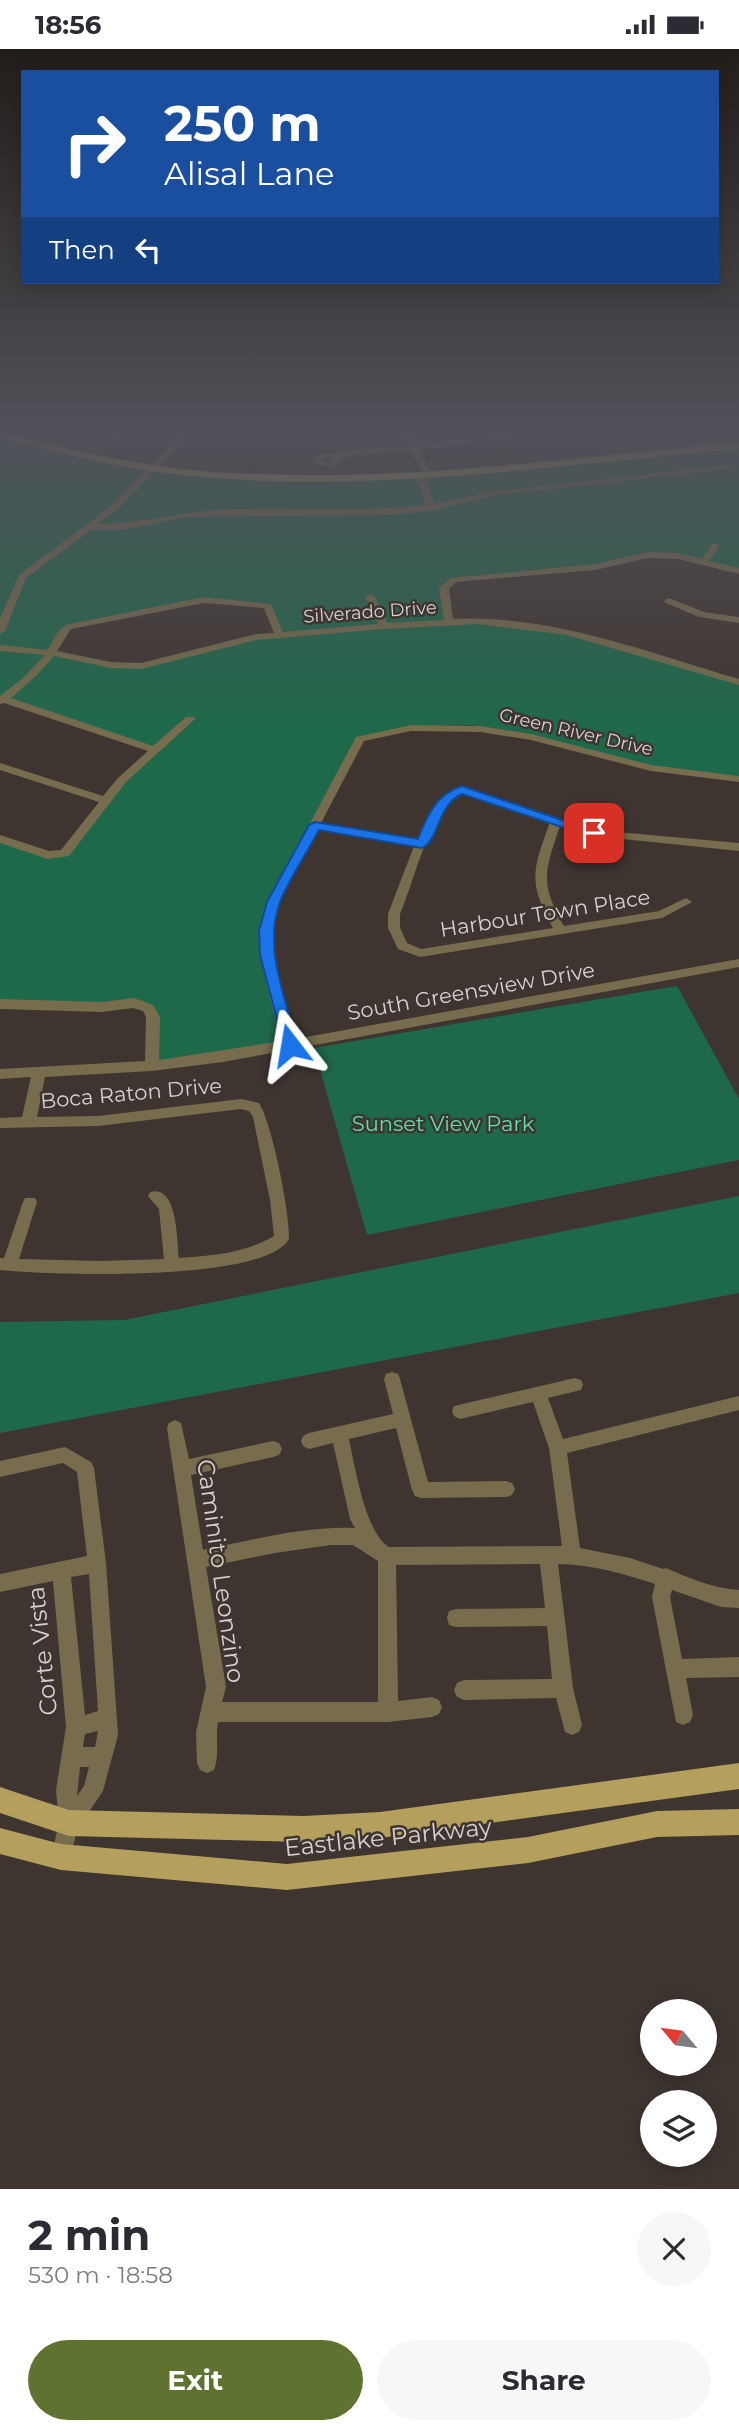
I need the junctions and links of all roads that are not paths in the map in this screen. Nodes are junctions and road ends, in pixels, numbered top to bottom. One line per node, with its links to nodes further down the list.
1 (83, 530): 10 (street)
2 (715, 546): 3 (street)
3 (705, 561): 4 (street); 8 (street)
4 (739, 571)
5 (370, 597): 9 (street)
6 (669, 601): 7 (street)
7 (739, 620)
8 (449, 621): 9 (street, Silverado Drive); 14 (street, Silverado Drive)
9 (384, 626): 11 (street, Silverado Drive)
10 (0, 631)
11 (280, 635): 13 (street, Silverado Drive); 13 (street)
12 (0, 648): 13 (street, Silverado Drive)
13 (52, 653): 15 (street)
14 (739, 682)
15 (2, 700): 17 (street)
16 (190, 719): 17 (street)
17 (154, 750): 20 (street)
18 (0, 766): 20 (street)
19 (739, 779): 22 (street, Green River Drive)
20 (106, 801): 23 (street)
21 (556, 821): 24 (street); 25 (street); 27 (street)
22 (315, 825): 24 (street); 30 (street, Green River Drive)
23 (0, 839)
24 (422, 844): 27 (street, Harbour Town Place)
25 (739, 847)
26 (686, 902): 27 (street, Harbour Town Place)
27 (560, 930)
28 (739, 963): 30 (street, South Greensview Drive)
29 (0, 1004): 31 (street)
30 (290, 1045): 31 (street, South Greensview Drive)
31 (152, 1066): 33 (street, South Greensview Drive)
32 (0, 1074): 33 (street, South Greensview Drive)
33 (39, 1075): 35 (street)
34 (0, 1123): 35 (street, Boca Raton Drive)
35 (28, 1124): 39 (street, Boca Raton Drive)
36 (155, 1196): 39 (street)
37 (30, 1202): 38 (street)
38 (4, 1265): 39 (street)
39 (172, 1266)
40 (392, 1379): 45 (street)
41 (575, 1385): 42 (street)
42 (538, 1393): 44 (street); 49 (street)
43 (739, 1403): 49 (street)
44 (460, 1411)
45 (403, 1419): 47 (street); 53 (street)
46 (176, 1427): 52 (street, Caminito Leonzino)
47 (339, 1434): 48 (street); 54 (street)
48 (309, 1441)
49 (558, 1448): 56 (street)
50 (273, 1449): 52 (street)
51 (0, 1469): 58 (street, Corte Vista)
52 (181, 1469): 57 (street, Caminito Leonzino)
53 (506, 1489)
54 (382, 1552): 55 (street); 57 (street); 71 (street)
55 (548, 1554): 56 (street); 63 (street)
56 (572, 1555): 60 (street)
57 (197, 1560): 70 (street, Caminito Leonzino)
58 (97, 1563): 59 (street, Corte Vista); 73 (street, Corte Vista)
59 (61, 1570): 61 (street, Corte Vista); 75 (street, Corte Vista)
60 (666, 1577): 62 (street); 66 (street)
61 (0, 1583)
62 (739, 1599)
63 (555, 1617): 64 (street); 67 (street)
64 (456, 1618)
65 (739, 1667): 66 (street)
66 (674, 1669): 72 (street)
67 (563, 1688): 68 (street); 74 (street)
68 (464, 1691)
69 (432, 1707): 71 (street)
70 (212, 1712): 71 (street); 78 (street, Caminito Leonzino)
71 (388, 1712)
72 (683, 1715)
73 (108, 1718): 75 (street, Corte Vista); 77 (street, Corte Vista)
74 (572, 1725)
75 (76, 1727): 76 (street, Corte Vista)
76 (71, 1757): 77 (street); 82 (street, Corte Vista)
77 (102, 1757): 82 (street, Corte Vista)
78 (207, 1763)
79 (739, 1776): 82 (main road, Eastlake Parkway)
80 (0, 1800): 82 (main road, Eastlake Parkway)
81 (739, 1822): 84 (main road, Eastlake Parkway)
82 (69, 1823): 84 (street, Corte Vista)
83 (0, 1841): 84 (main road, Eastlake Parkway)
84 (61, 1857)

